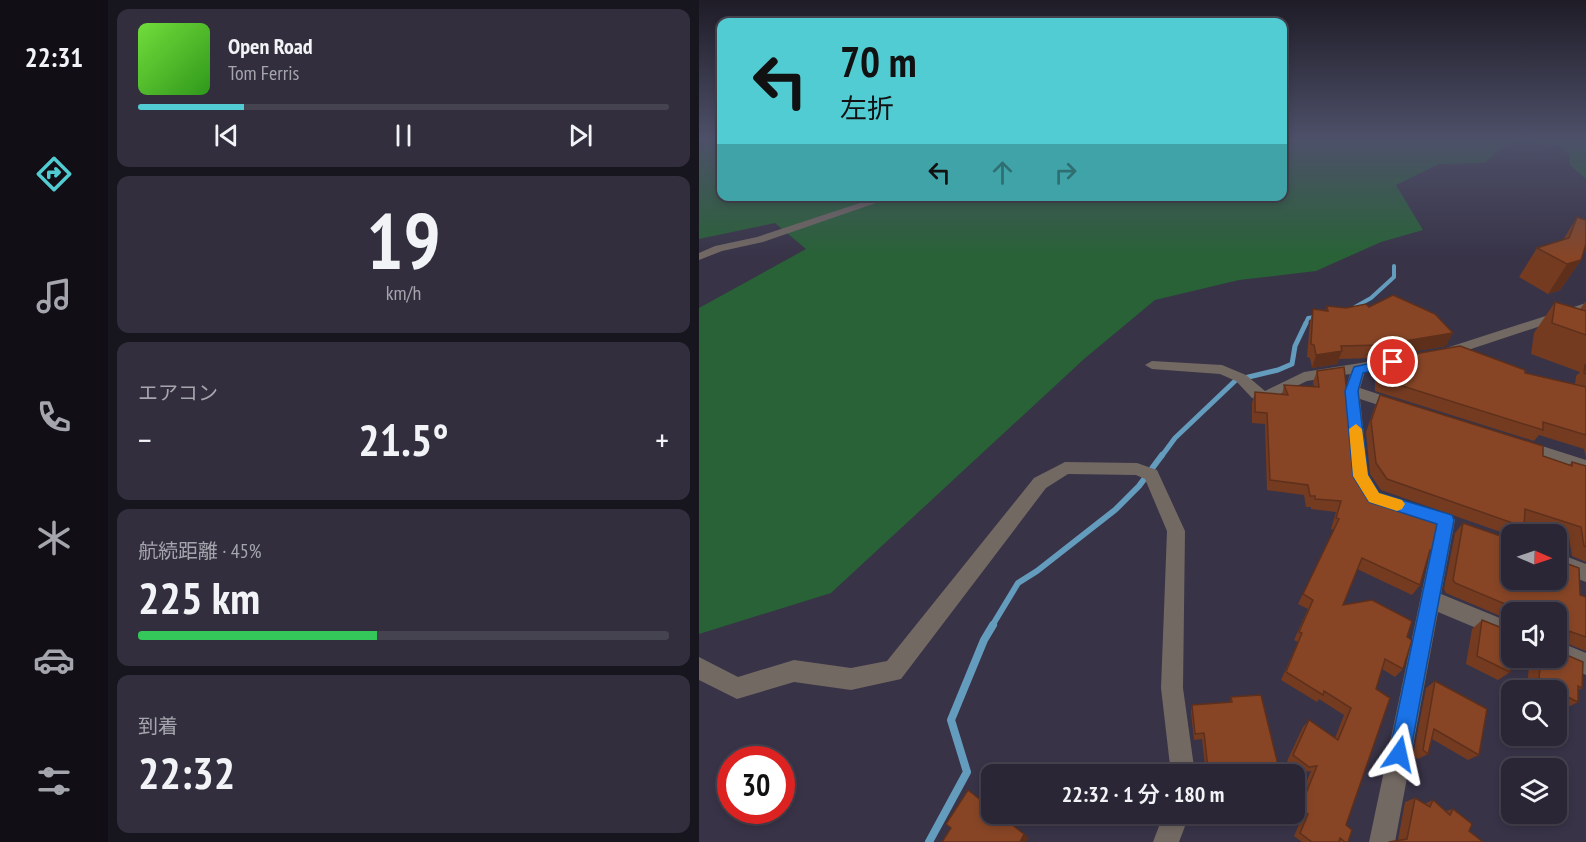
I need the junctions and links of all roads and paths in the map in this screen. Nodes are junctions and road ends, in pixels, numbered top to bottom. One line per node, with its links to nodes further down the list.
1 (877, 201): 2 (street)
2 (699, 257)
3 (1586, 307): 4 (street)
4 (1455, 351): 5 (street); 7 (street)
5 (1431, 355)
6 (1408, 359): 9 (street)
7 (1477, 359)
8 (1152, 365): 9 (street)
9 (1358, 370): 10 (street)
10 (1352, 391): 11 (street); 14 (street)
11 (1408, 409)
12 (1508, 441): 13 (street)
13 (1586, 466)
14 (1384, 501)
15 (1468, 528): 18 (street)
16 (1567, 566): 17 (street)
17 (1586, 573)
18 (1429, 599): 19 (street); 26 (street)
19 (1501, 628)
20 (1567, 656): 21 (street)
21 (1586, 664)
22 (699, 668): 23 (street)
23 (1182, 764)
24 (1173, 824): 25 (street)
25 (1166, 842)
26 (1382, 842)

